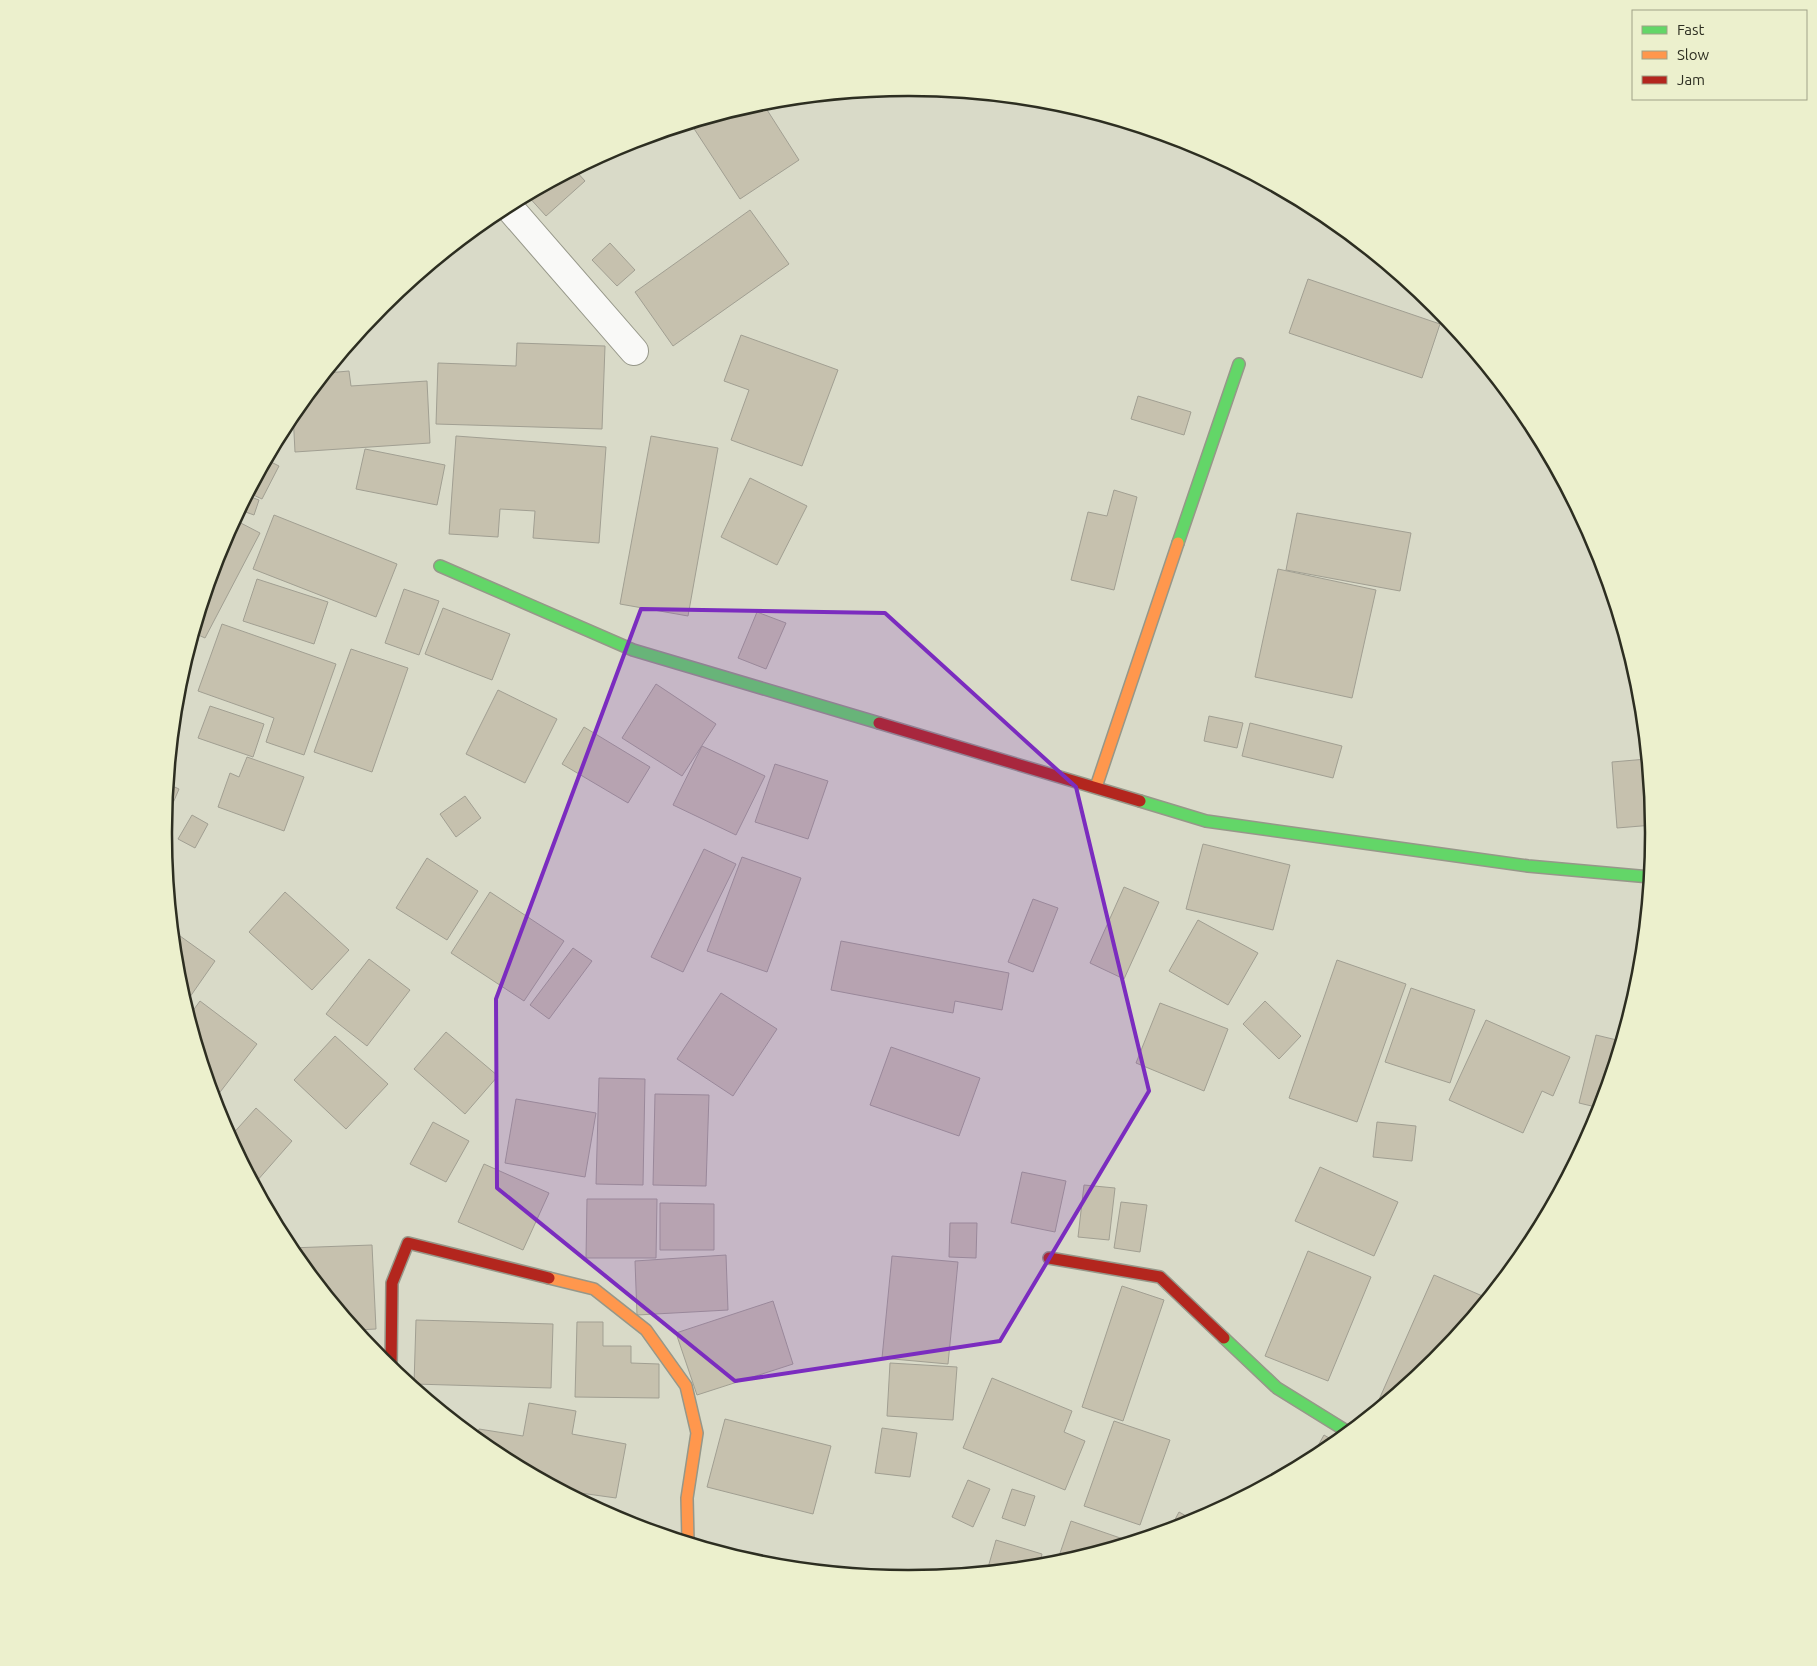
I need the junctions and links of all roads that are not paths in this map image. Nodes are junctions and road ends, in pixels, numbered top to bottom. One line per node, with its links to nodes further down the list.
1 (513, 212): 2 (street)
2 (634, 351)
3 (1239, 364): 5 (street)
4 (440, 566): 5 (street)
5 (1096, 786): 6 (street)
6 (1644, 876)
7 (1049, 1258): 9 (street)
8 (391, 1357): 10 (street)
9 (1342, 1429)
10 (688, 1536)

